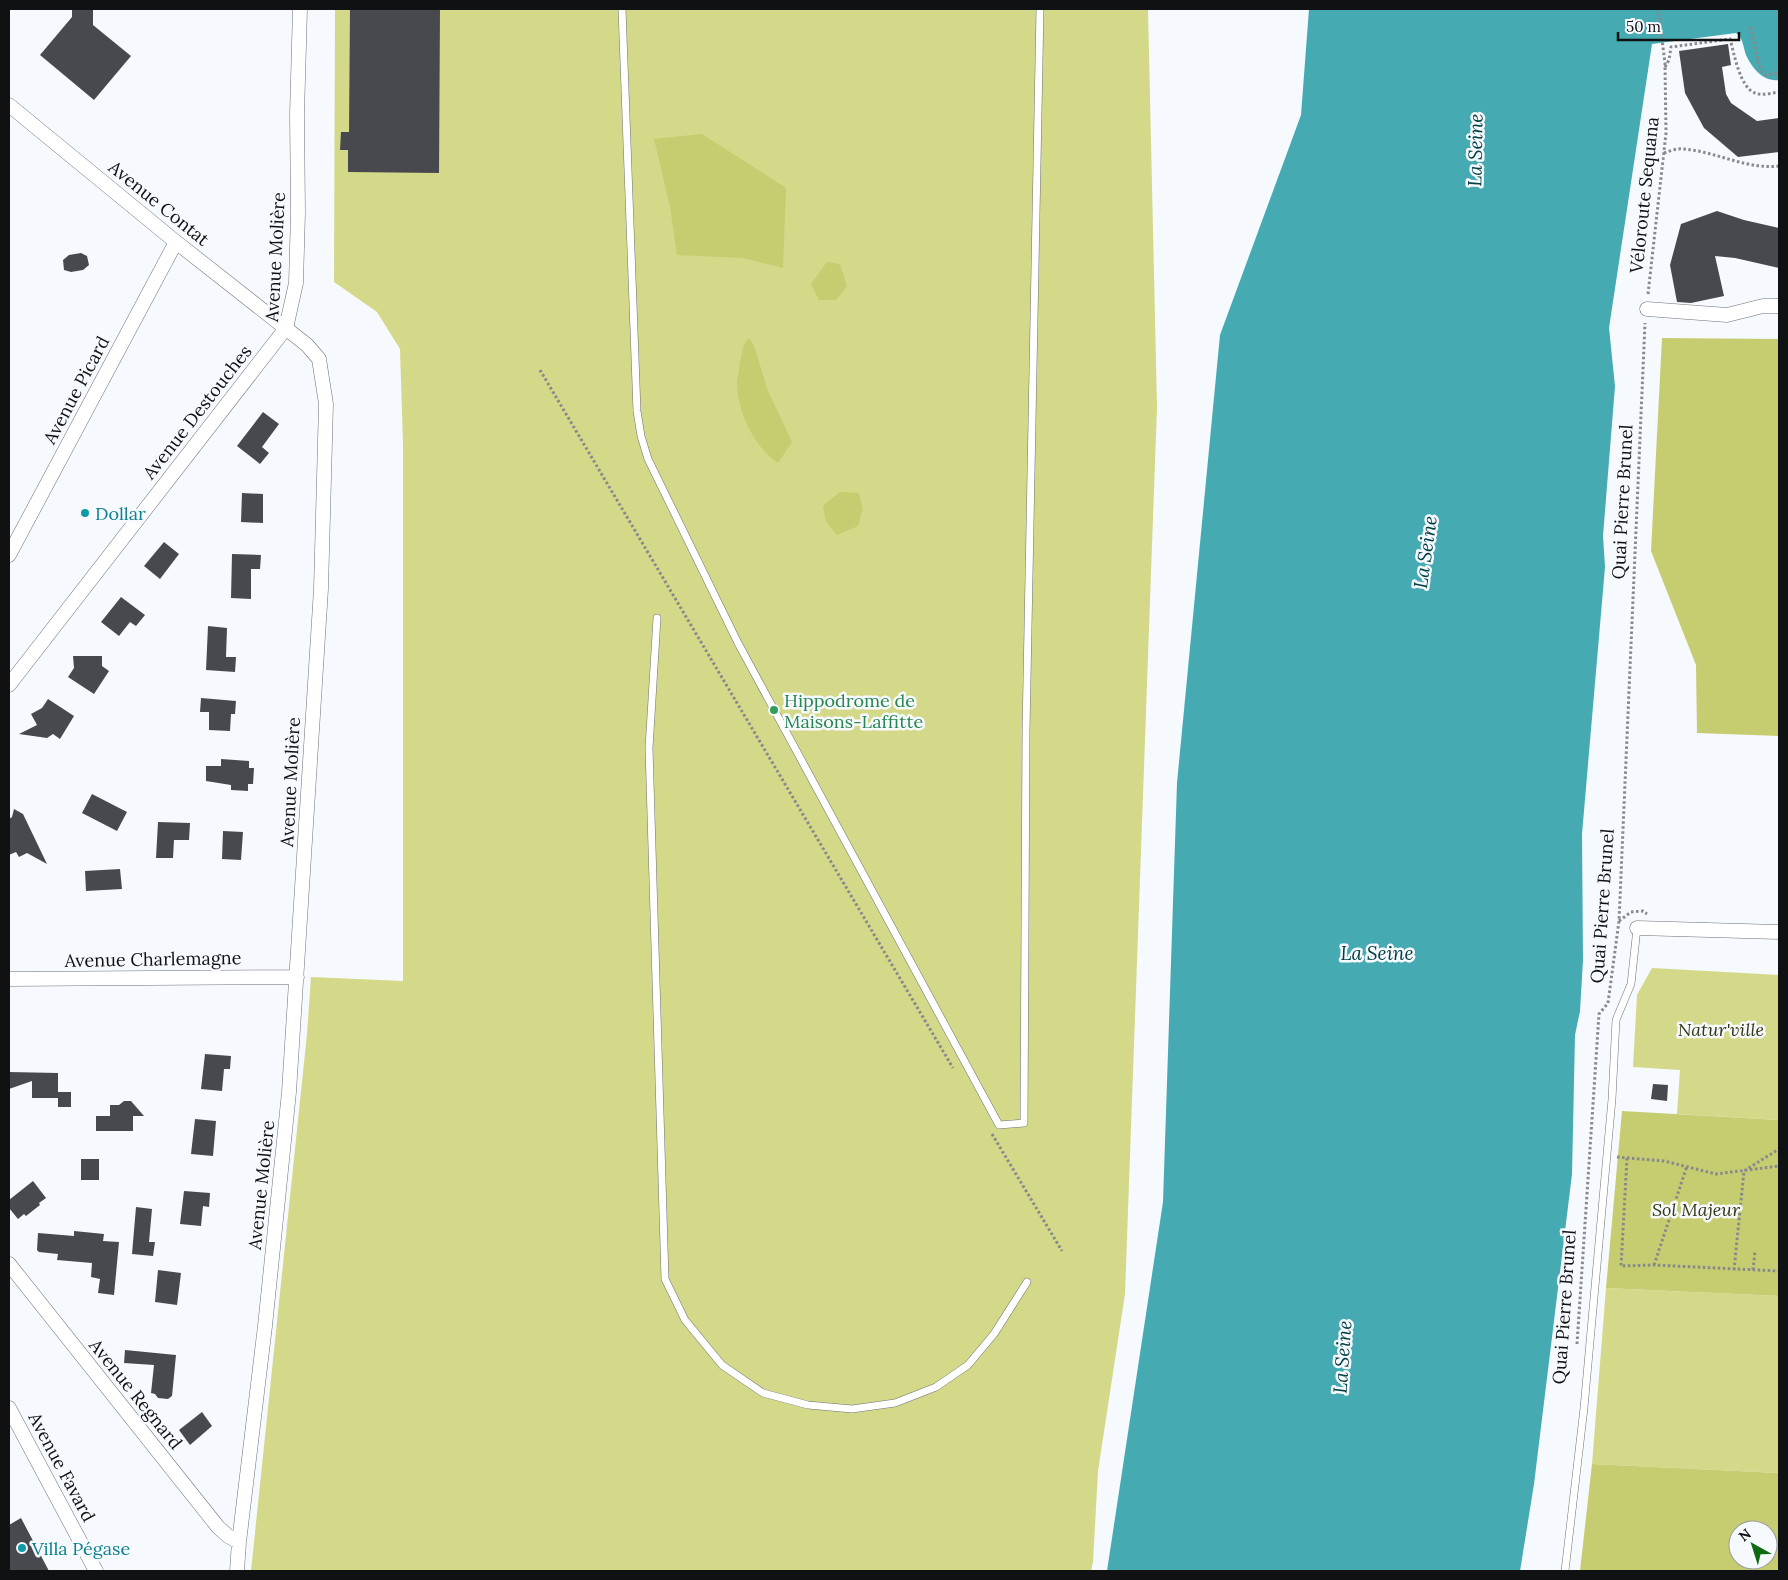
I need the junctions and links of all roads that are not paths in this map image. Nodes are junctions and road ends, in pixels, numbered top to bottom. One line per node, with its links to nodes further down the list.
1 (300, 9): 8 (street, Avenue Molière)
2 (622, 9): 3 (lane)
3 (1040, 9)
4 (9, 105): 5 (street, Avenue Contat)
5 (176, 242): 8 (street, Avenue Contat); 9 (street, Avenue Picard)
6 (1779, 306): 7 (street)
7 (1646, 309)
8 (286, 328): 11 (street, Avenue Destouches); 14 (street, Avenue Molière)
9 (9, 555)
10 (657, 618): 17 (lane)
11 (9, 685)
12 (1637, 928): 13 (street); 22 (lane, Quai Pierre Brunel)
13 (1779, 932)
14 (298, 977): 15 (street, Avenue Charlemagne); 19 (street, Avenue Molière)
15 (9, 979)
16 (9, 1264): 19 (street, Avenue Regnard)
17 (1027, 1282)
18 (9, 1408): 20 (street, Avenue Favard)
19 (239, 1542): 21 (street, Avenue Molière)
20 (96, 1571)
21 (237, 1571)
22 (1565, 1571)

